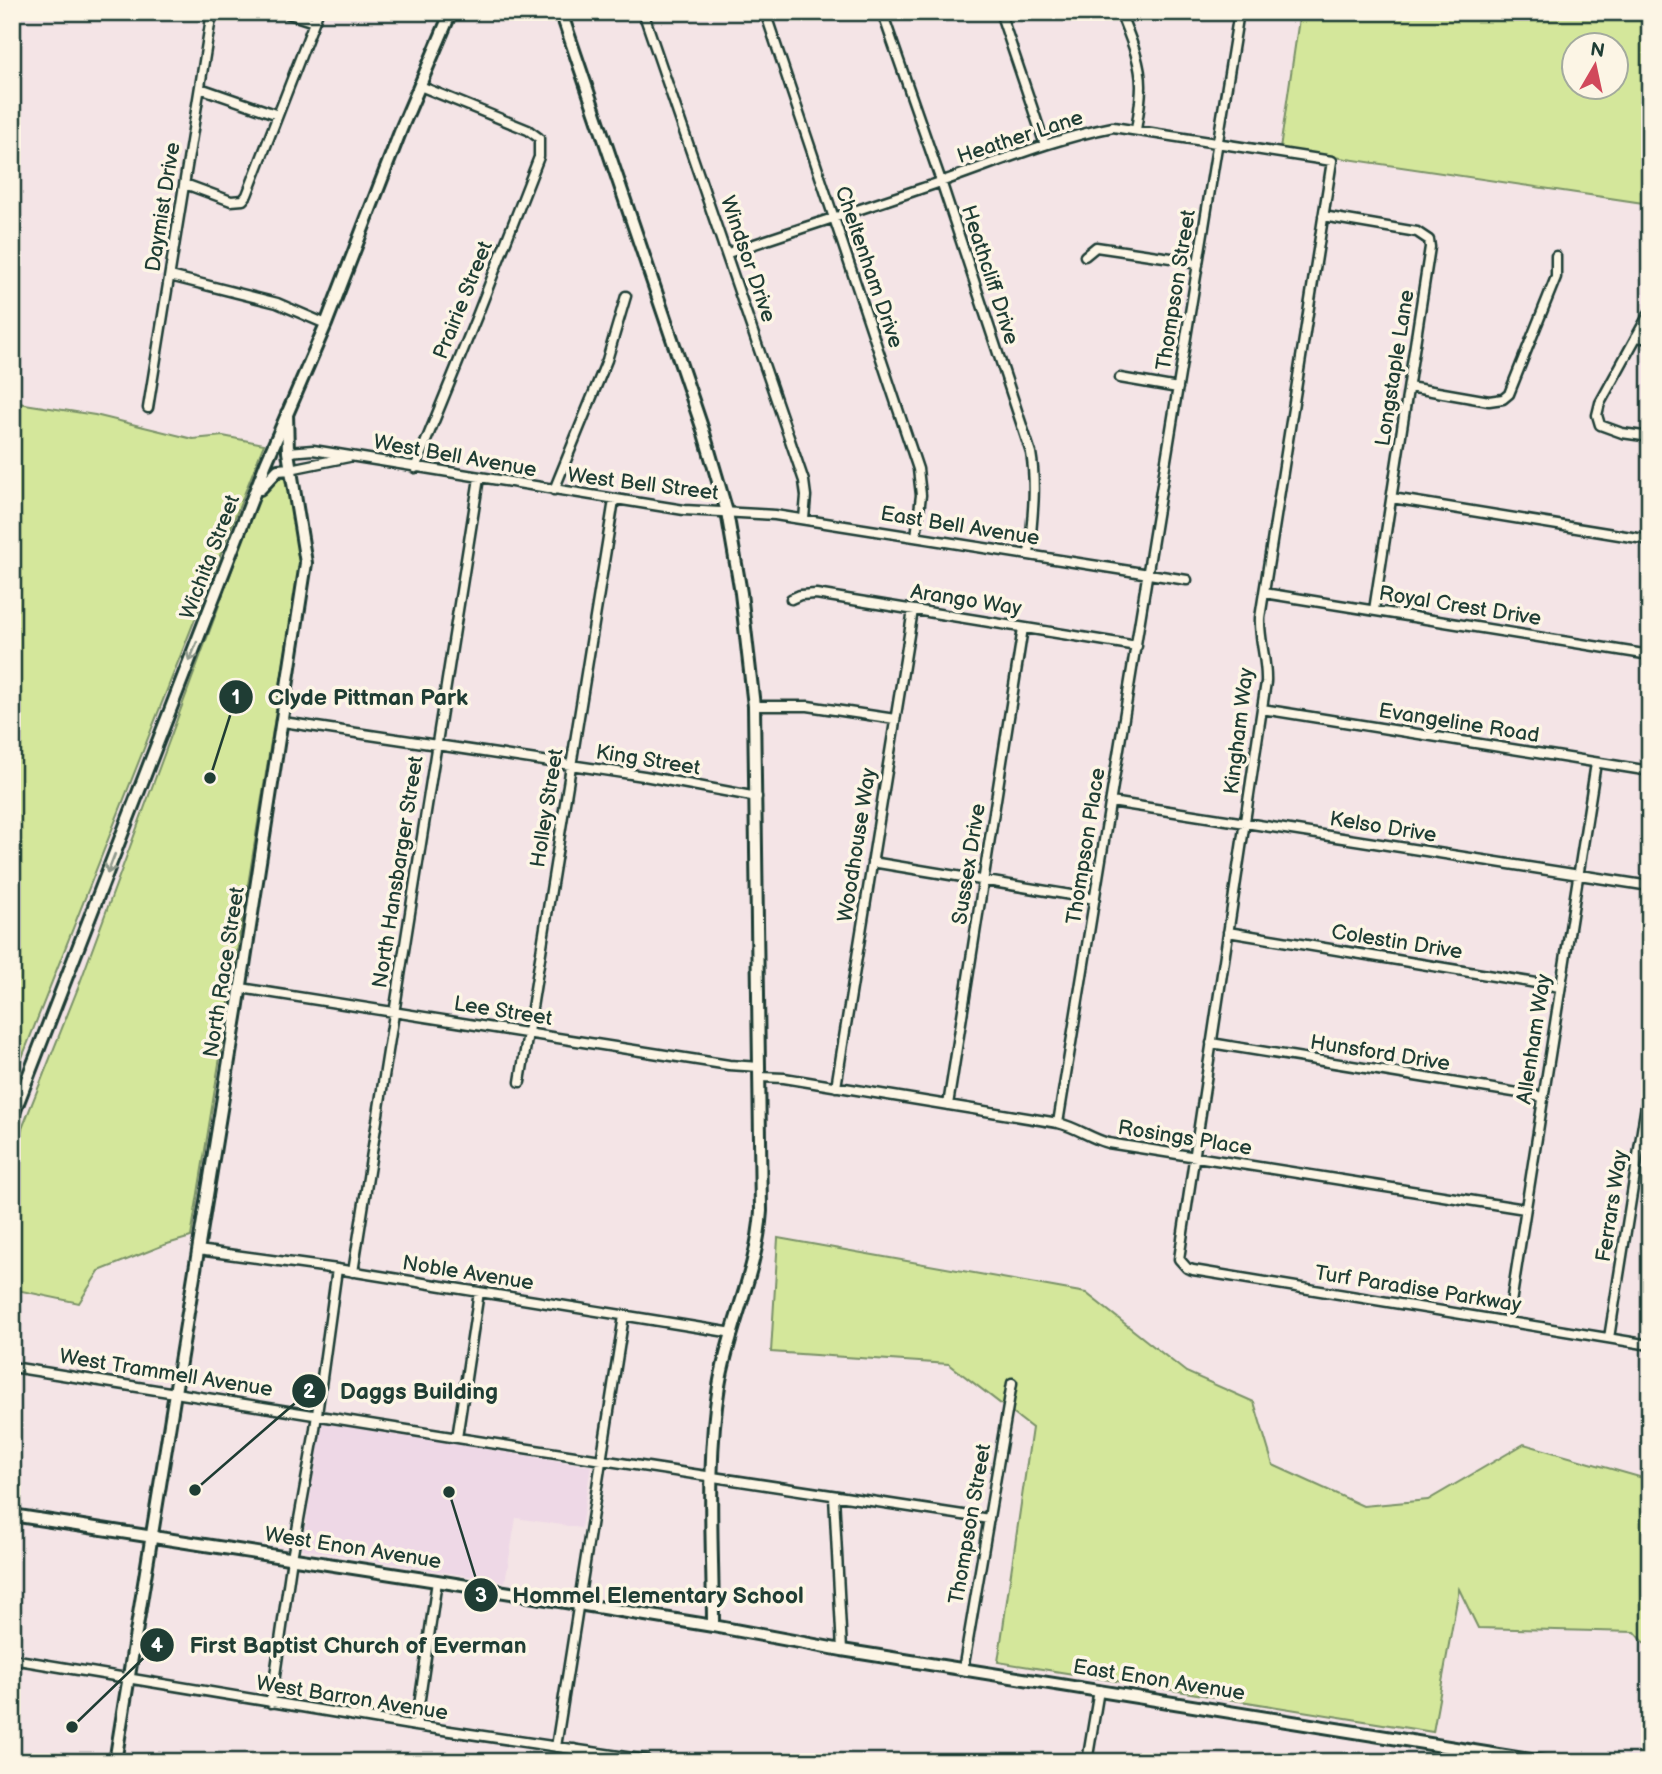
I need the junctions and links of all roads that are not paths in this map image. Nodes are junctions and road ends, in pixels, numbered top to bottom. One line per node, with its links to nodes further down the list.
1 (212, 12): 14 (street, Daymist Drive)
2 (283, 12): 12 (street)
3 (318, 12): 12 (street)
4 (450, 12): 13 (street, Wichita Street)
5 (561, 12): 50 (street)
6 (643, 12): 24 (street, Windsor Drive)
7 (765, 12): 23 (street, Cheltenham Drive)
8 (882, 12): 20 (street, Heathcliff Drive)
9 (1000, 12): 18 (street)
10 (1120, 12): 16 (street)
11 (1239, 12): 17 (street, Thompson Street)
12 (314, 22): 15 (street)
13 (420, 86): 31 (street, Wichita Street); 43 (street, Prairie Street)
14 (200, 88): 15 (street); 21 (street, Daymist Drive)
15 (278, 115): 21 (street)
16 (1136, 130): 17 (street, Heather Lane); 18 (street, Heather Lane)
17 (1218, 144): 19 (street, Heather Lane); 27 (street, Thompson Street)
18 (1045, 145): 20 (street, Heather Lane)
19 (1332, 161): 22 (street, Kingham Way)
20 (941, 181): 23 (street, Heather Lane); 54 (street, Heathcliff Drive)
21 (184, 184): 28 (street, Daymist Drive)
22 (1324, 216): 35 (street, Longstaple Lane); 57 (street, Kingham Way)
23 (833, 217): 24 (street, Heather Lane); 52 (street, Cheltenham Drive)
24 (727, 253): 51 (street, Windsor Drive)
25 (1085, 256): 27 (street)
26 (1556, 256): 35 (street)
27 (1198, 265): 36 (street, Thompson Street)
28 (170, 276): 31 (street); 37 (street, Daymist Drive)
29 (626, 296): 46 (street)
30 (1650, 312): 32 (street)
31 (326, 324): 38 (street, Wichita Street)
32 (1636, 337): 33 (street); 39 (street)
33 (1650, 339)
34 (1120, 378): 36 (street)
35 (1409, 387): 48 (street, Longstaple Lane)
36 (1178, 388): 55 (street, Thompson Street)
37 (148, 408)
38 (287, 413): 40 (street, North Race Street); 42 (street, Wichita Street)
39 (1650, 437)
40 (288, 452): 41 (street, West Bell Avenue); 42 (street); 44 (street, North Race Street)
41 (352, 456): 43 (street, West Bell Avenue); 44 (street, West Bell Avenue)
42 (265, 463): 47 (street, Wichita Street)
43 (415, 468): 45 (street, West Bell Avenue)
44 (290, 469): 47 (street); 67 (street, North Race Street)
45 (479, 478): 46 (street, West Bell Avenue); 68 (street, North Hansbarger Street)
46 (554, 490): 49 (street, West Bell Street)
47 (254, 497): 92 (street, Wichita Street, one-way to 92)
48 (1392, 498): 53 (street); 60 (street, Longstaple Lane)
49 (614, 500): 50 (street, West Bell Street); 70 (street, Holley Street)
50 (727, 512): 51 (street, East Bell Avenue); 64 (street)
51 (804, 519): 52 (street, East Bell Avenue)
52 (916, 537): 54 (street, East Bell Avenue)
53 (1650, 540)
54 (1028, 555): 55 (street, East Bell Avenue)
55 (1149, 574): 56 (street, East Bell Avenue); 62 (street, Thompson Place)
56 (1187, 580)
57 (1264, 593): 60 (street, Royal Crest Drive); 65 (street, Kingham Way)
58 (791, 599): 59 (street, Arango Way)
59 (913, 610): 61 (street, Arango Way); 66 (street, Woodhouse Way)
60 (1374, 610): 63 (street, Royal Crest Drive)
61 (1023, 628): 62 (street, Arango Way); 77 (street, Sussex Drive)
62 (1137, 646): 73 (street, Thompson Place)
63 (1650, 655)
64 (754, 706): 66 (street); 72 (street)
65 (1262, 709): 69 (street, Evangeline Road); 74 (street, Kingham Way)
66 (895, 719): 75 (street, Woodhouse Way)
67 (283, 722): 68 (street, King Street); 82 (street, North Race Street)
68 (436, 745): 70 (street, King Street); 83 (street, North Hansbarger Street)
69 (1596, 762): 71 (street, Evangeline Road); 76 (street, Allenham Way)
70 (572, 765): 72 (street, King Street); 84 (street, Holley Street)
71 (1650, 771)
72 (757, 797): 86 (street)
73 (1111, 802): 74 (street, Kelso Drive); 79 (street, Thompson Place)
74 (1245, 823): 76 (street, Kelso Drive); 80 (street, Kingham Way)
75 (872, 862): 77 (street); 89 (street, Woodhouse Way)
76 (1577, 875): 78 (street, Kelso Drive); 81 (street, Allenham Way)
77 (984, 880): 79 (street); 91 (street, Sussex Drive)
78 (1650, 886)
79 (1095, 898): 93 (street, Thompson Place)
80 (1228, 932): 81 (street, Colestin Drive); 85 (street, Kingham Way)
81 (1560, 987): 90 (street, Allenham Way)
82 (241, 988): 83 (street, Lee Street); 96 (street, North Race Street)
83 (394, 1012): 84 (street, Lee Street); 99 (street, North Hansbarger Street)
84 (528, 1033): 86 (street, Lee Street); 88 (street, Holley Street)
85 (1211, 1043): 90 (street, Hunsford Drive); 94 (street, Kingham Way)
86 (760, 1072): 89 (street, Rosings Place); 103 (street)
87 (1650, 1080): 104 (street, Ferrars Way)
88 (520, 1082)
89 (836, 1087): 91 (street, Rosings Place)
90 (1543, 1097): 95 (street, Allenham Way)
91 (948, 1105): 93 (street, Rosings Place)
92 (12, 1118)
93 (1058, 1123): 94 (street, Rosings Place)
94 (1194, 1157): 95 (street, Rosings Place); 97 (street, Kingham Way)
95 (1525, 1209): 102 (street, Allenham Way)
96 (198, 1250): 98 (street, Noble Avenue); 108 (street, North Race Street)
97 (1182, 1264): 102 (street, Turf Paradise Parkway)
98 (337, 1269): 99 (street, Noble Avenue); 109 (street)
99 (353, 1272): 100 (street, Noble Avenue)
100 (479, 1292): 101 (street, Noble Avenue); 110 (street)
101 (624, 1316): 103 (street, Noble Avenue); 111 (street)
102 (1508, 1322): 104 (street, Turf Paradise Parkway)
103 (733, 1333): 112 (street)
104 (1609, 1338): 105 (street, Turf Paradise Parkway)
105 (1650, 1345)
106 (12, 1367): 108 (street, West Trammell Avenue)
107 (1012, 1384): 115 (street, Thompson Street)
108 (176, 1392): 109 (street, West Trammell Avenue); 116 (street, North Race Street)
109 (317, 1415): 110 (street, West Trammell Avenue); 117 (street)
110 (457, 1438): 111 (street, West Trammell Avenue)
111 (601, 1460): 112 (street, West Trammell Avenue); 119 (street)
112 (713, 1476): 113 (street, West Trammell Avenue); 120 (street)
113 (834, 1496): 115 (street, West Trammell Avenue); 122 (street)
114 (12, 1515): 116 (street, West Enon Avenue)
115 (989, 1519): 124 (street, Thompson Street)
116 (151, 1536): 117 (street, West Enon Avenue); 125 (street, North Race Street)
117 (292, 1558): 118 (street, West Enon Avenue); 127 (street)
118 (437, 1581): 119 (street, West Enon Avenue); 128 (street)
119 (580, 1604): 120 (street, West Enon Avenue); 129 (street)
120 (713, 1626): 121 (street, West Enon Avenue)
121 (770, 1637): 122 (street, East Enon Avenue)
122 (842, 1650): 124 (street, East Enon Avenue)
123 (12, 1659): 125 (street, West Barron Avenue)
124 (963, 1670): 126 (street, East Enon Avenue)
125 (129, 1678): 127 (street, West Barron Avenue); 132 (street, North Race Street)
126 (1098, 1690): 134 (street); 135 (street, East Enon Avenue)
127 (271, 1703): 128 (street, West Barron Avenue)
128 (416, 1726): 129 (street, West Barron Avenue)
129 (556, 1746): 130 (street, West Barron Avenue)
130 (574, 1749): 131 (street, West Barron Avenue); 133 (street)
131 (646, 1760)
132 (116, 1762)
133 (572, 1762)
134 (1087, 1762)
135 (1543, 1762)

